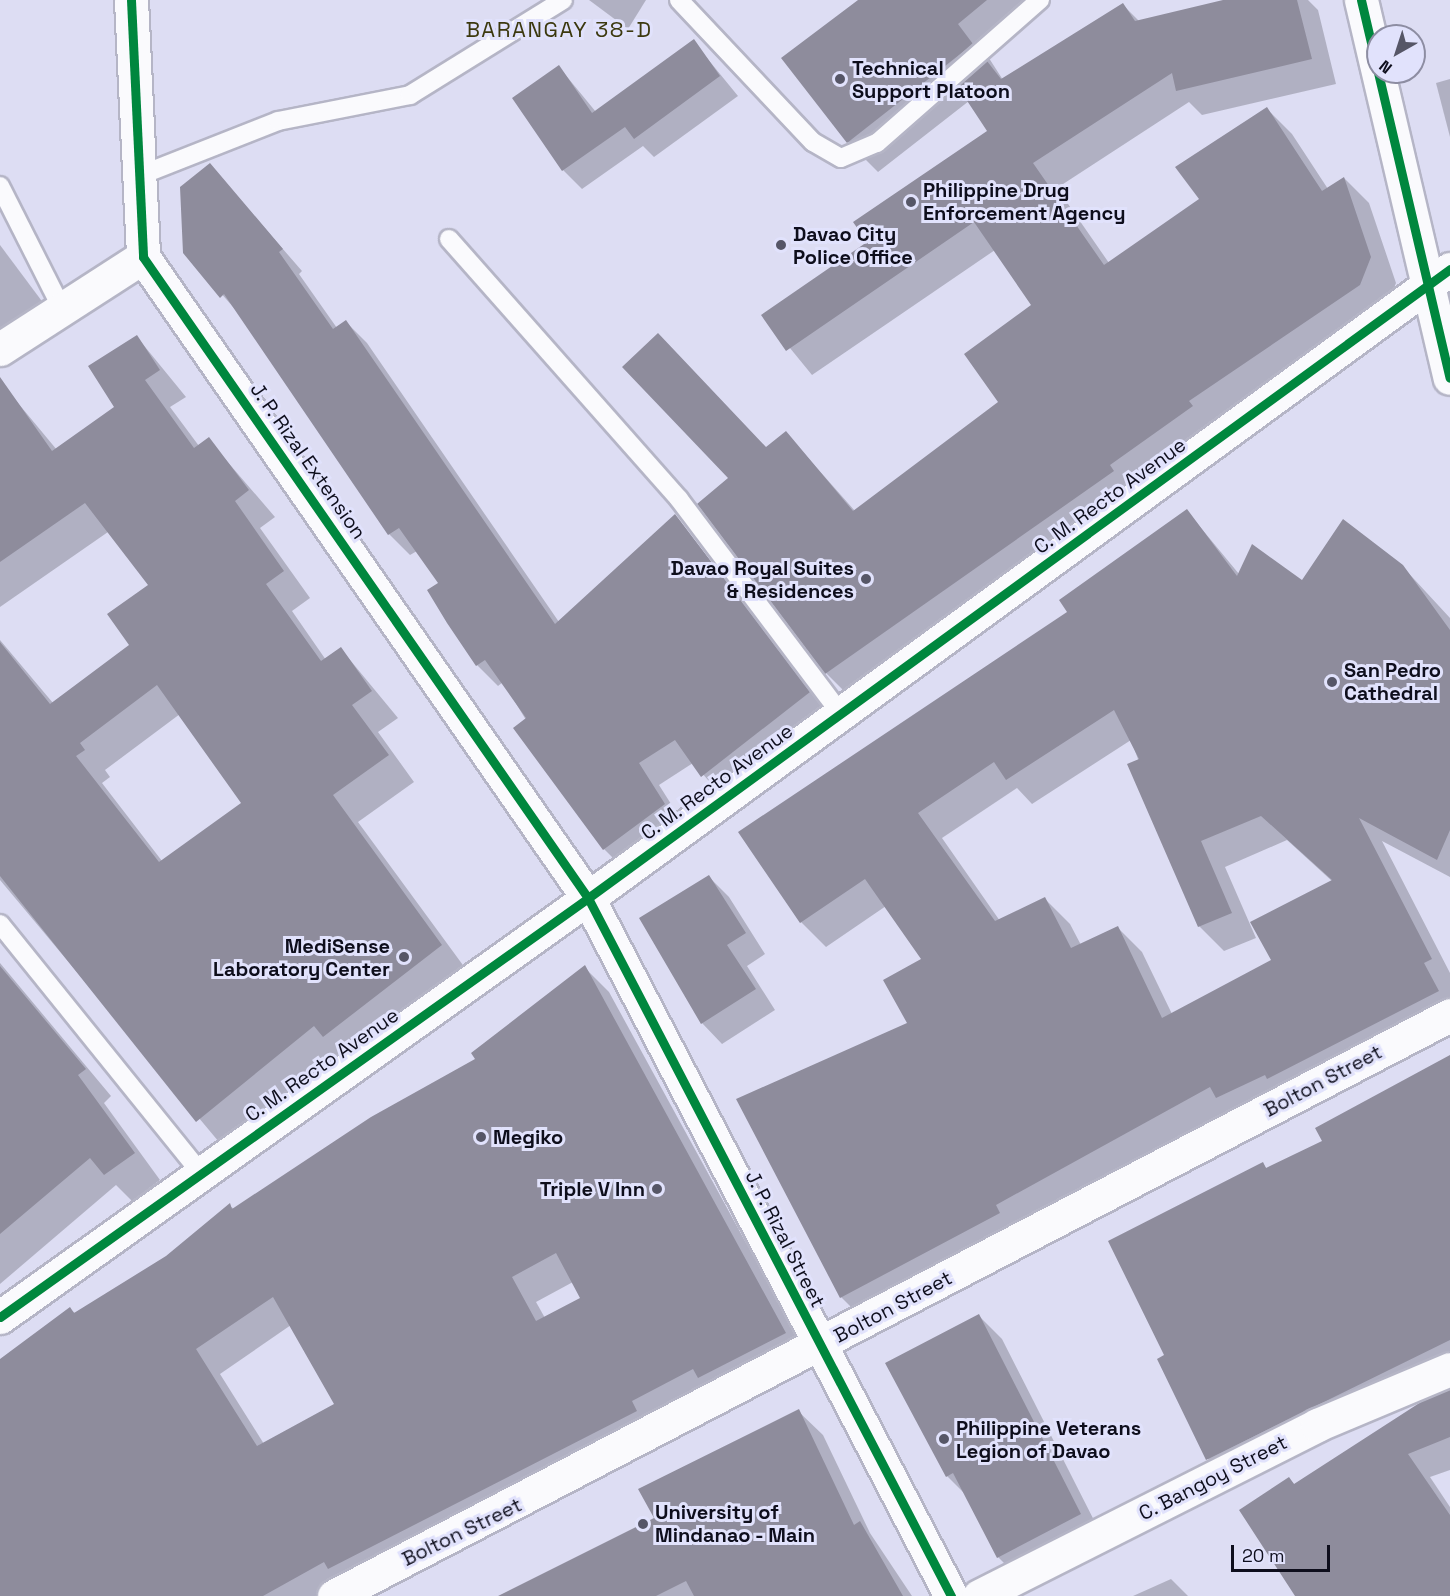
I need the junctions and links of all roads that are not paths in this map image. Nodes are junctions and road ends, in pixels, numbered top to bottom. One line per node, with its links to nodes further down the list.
1 (131, 0): 6 (street)
2 (563, 0): 6 (lane)
3 (679, 0): 4 (lane)
4 (1040, 0)
5 (1360, 0): 10 (street)
6 (141, 175): 9 (street)
7 (0, 186): 11 (lane)
8 (449, 239): 14 (lane)
9 (143, 257): 11 (street); 15 (street, J. P. Rizal Extension)
10 (1439, 276): 13 (street); 14 (street, C. M. Recto Avenue)
11 (62, 309): 12 (street)
12 (0, 349)
13 (1450, 378)
14 (841, 714): 15 (street, C. M. Recto Avenue)
15 (588, 898): 18 (street, C. M. Recto Avenue); 20 (street, J. P. Rizal Street)
16 (0, 924): 18 (lane)
17 (1450, 1015): 20 (street, Bolton Street)
18 (201, 1173): 19 (street, C. M. Recto Avenue)
19 (0, 1317)
20 (820, 1345): 22 (street, Bolton Street); 23 (street, J. P. Rizal Street)
21 (1450, 1369): 24 (street, C. Bangoy Street)
22 (334, 1596)
23 (951, 1596)
24 (979, 1596)

